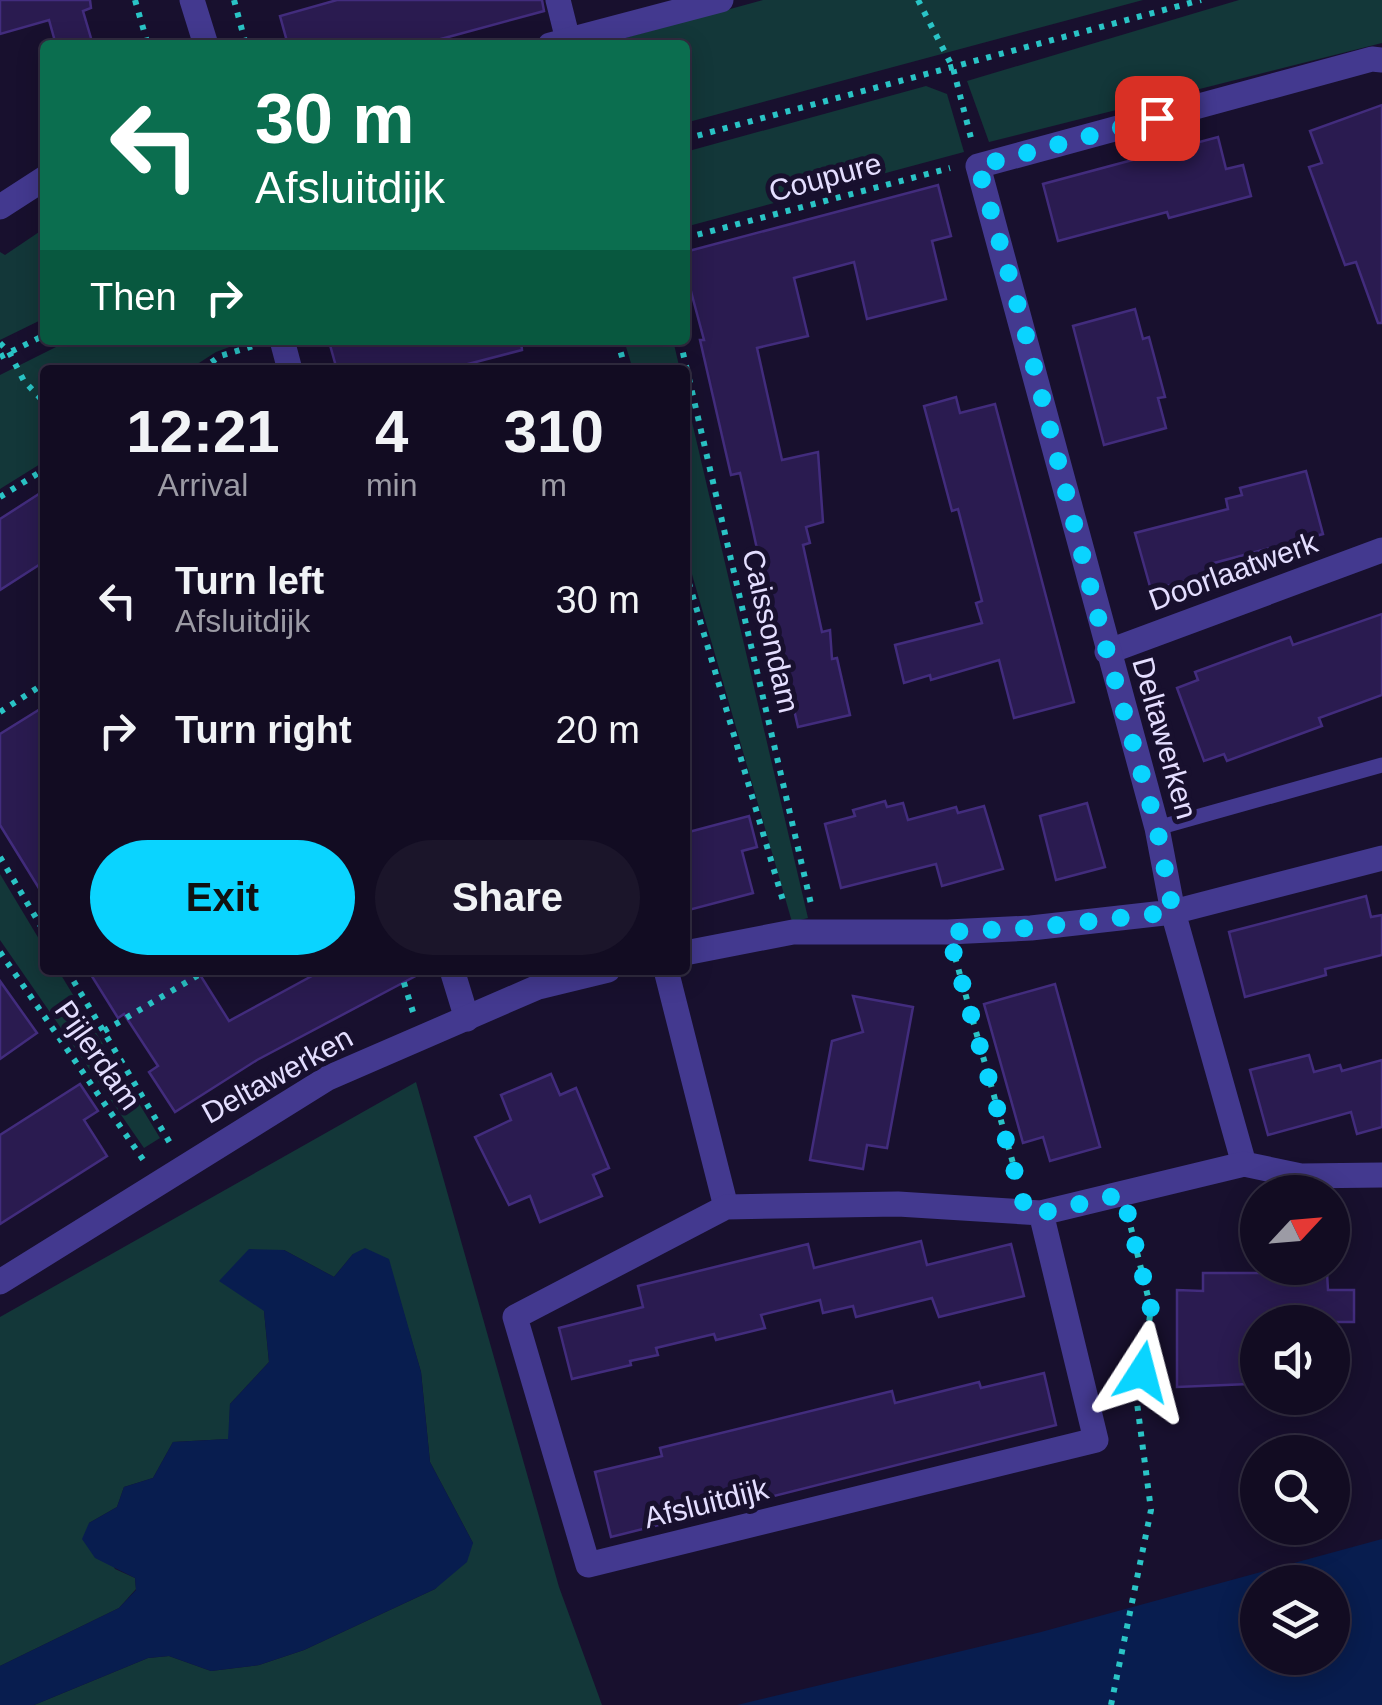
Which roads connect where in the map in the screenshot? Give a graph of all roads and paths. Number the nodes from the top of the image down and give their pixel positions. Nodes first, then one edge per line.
1 (136, 0) edge
2 (192, 0) edge
3 (234, 0) edge
4 (558, 0) edge
5 (720, 0) edge
6 (918, 0) edge
7 (1202, 0) edge
8 (147, 40) edge
9 (204, 40) edge
10 (245, 40) edge
11 (559, 40) edge
12 (567, 40) edge
13 (1382, 60) edge
14 (953, 68) junction
15 (690, 138) edge
16 (978, 166) junction
17 (40, 181) edge
18 (0, 207) edge
19 (690, 237) edge
20 (40, 337) edge
21 (0, 343) edge
22 (256, 346) dead end
23 (9, 352) junction
24 (0, 357) edge
25 (208, 365) edge
26 (690, 387) edge
27 (40, 399) edge
28 (40, 472) edge
29 (0, 498) edge
30 (1382, 550) edge
31 (690, 585) edge
32 (1107, 652) junction
33 (40, 686) edge
34 (0, 712) edge
35 (1382, 765) edge
36 (1157, 828) junction
37 (0, 857) edge
38 (1382, 858) edge
39 (1173, 912) junction
40 (40, 925) edge
41 (805, 932) junction
42 (948, 932) junction
43 (0, 952) edge
44 (690, 952) edge
45 (70, 975) edge
46 (198, 975) edge
47 (402, 975) edge
48 (454, 975) edge
49 (586, 975) edge
50 (667, 975) edge
51 (467, 1019) junction
52 (104, 1032) junction
53 (422, 1038) junction
54 (1244, 1164) junction
55 (184, 1165) junction
56 (1382, 1175) edge
57 (159, 1183) junction
58 (1123, 1194) junction
59 (726, 1207) junction
60 (1034, 1212) junction
61 (0, 1282) edge
62 (1110, 1705) edge

1 - 8 path
2 - 9 street
3 - 10 path
4 - 11 street
5 - 12 street
6 - 14 path
7 - 14 path
13 - 16 street
14 - 15 path
14 - 16 path
16 - 19 path, Coupure
16 - 32 street, Deltawerken
17 - 18 street
20 - 23 path
21 - 23 path
22 - 25 path
23 - 24 path
23 - 27 path
26 - 41 path, Caissondam
28 - 29 path
30 - 32 street, Doorlaatwerk
31 - 41 path, Caissondam
32 - 36 street, Deltawerken
33 - 34 path
35 - 36 lane
36 - 39 street, Deltawerken
37 - 40 path
38 - 39 street
39 - 42 street
39 - 54 street, Deltawerken
41 - 42 street
41 - 44 street
42 - 60 path
43 - 57 path, Pijlerdam
45 - 52 path, Pijlerdam
46 - 52 path
47 - 53 path
48 - 51 street
49 - 51 street, Deltawerken
50 - 59 street
51 - 53 street, Deltawerken
52 - 55 path, Pijlerdam
53 - 55 street, Deltawerken
54 - 56 street
54 - 58 street, Afsluitdijk
55 - 57 street, Deltawerken
57 - 61 street, Deltawerken
58 - 60 street, Afsluitdijk
58 - 62 path
59 - 60 street, Afsluitdijk
59 - 60 street, Afsluitdijk

